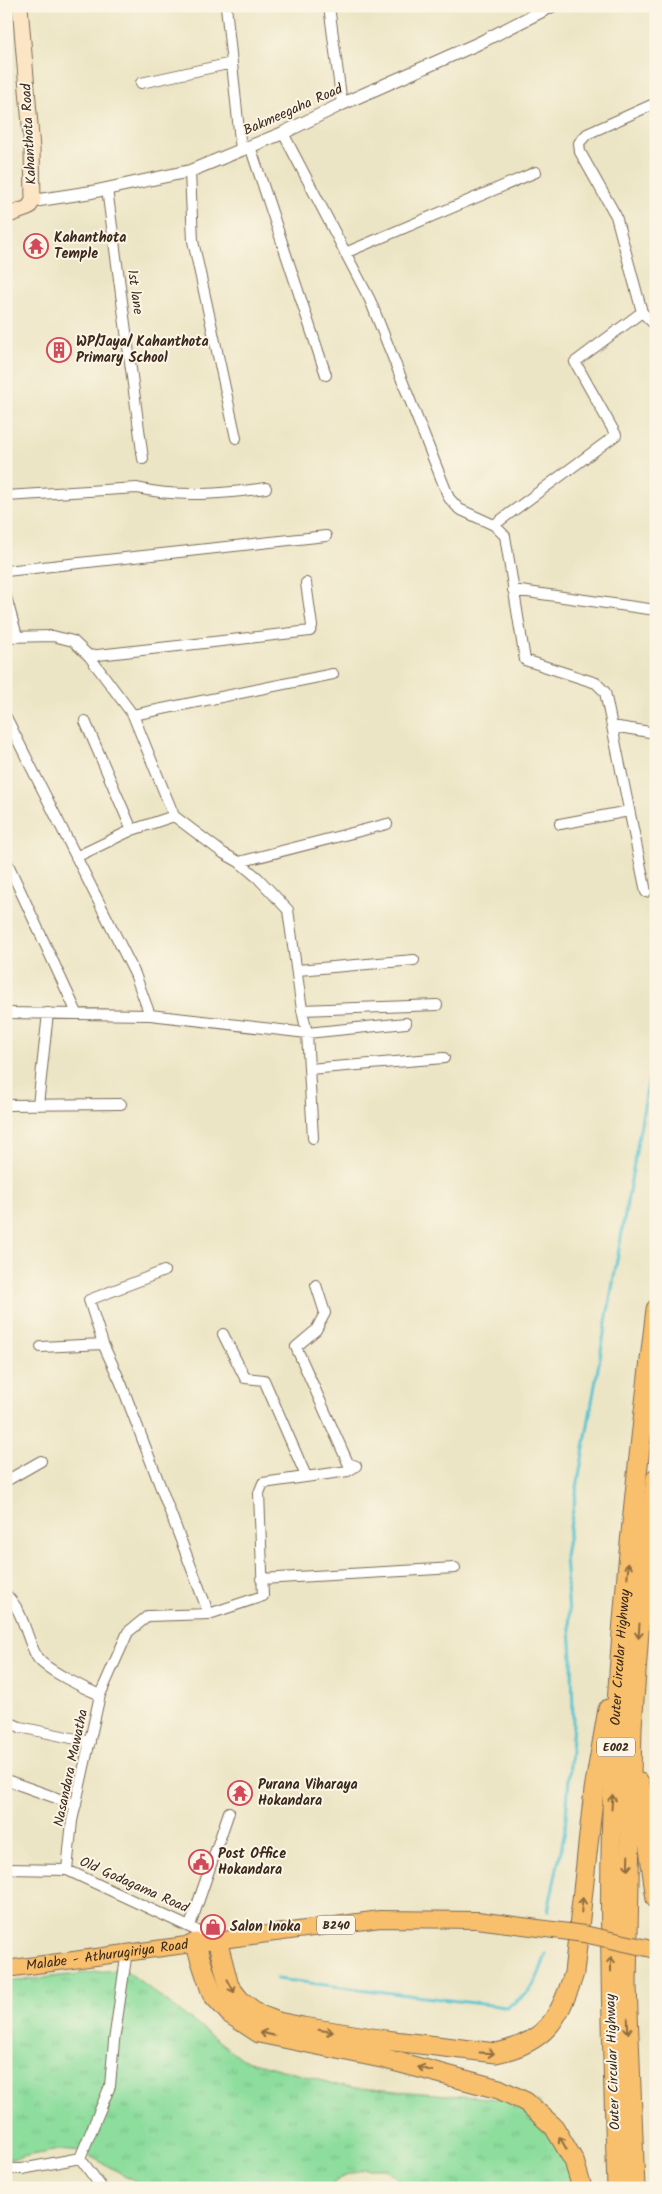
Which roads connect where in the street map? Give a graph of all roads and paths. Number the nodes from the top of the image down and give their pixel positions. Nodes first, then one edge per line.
1 (20, 6) edge
2 (216, 6) edge
3 (329, 6) edge
4 (552, 6) edge
5 (226, 8) edge
6 (232, 63) junction
7 (141, 83) dead end
8 (342, 104) junction
9 (656, 104) edge
10 (283, 134) junction
11 (246, 148) junction
12 (190, 171) junction
13 (536, 172) dead end
14 (108, 189) junction
15 (33, 200) junction
16 (6, 216) edge
17 (345, 253) junction
18 (642, 312) junction
19 (656, 321) edge
20 (326, 375) dead end
21 (236, 438) dead end
22 (143, 459) dead end
23 (266, 488) dead end
24 (6, 496) edge
25 (494, 525) junction
26 (326, 536) dead end
27 (6, 571) edge
28 (306, 584) dead end
29 (513, 590) junction
30 (6, 597) edge
31 (656, 610) edge
32 (17, 636) junction
33 (6, 637) edge
34 (89, 656) junction
35 (333, 674) dead end
36 (133, 715) junction
37 (6, 717) edge
38 (85, 721) dead end
39 (612, 726) junction
40 (656, 733) edge
41 (629, 811) junction
42 (174, 816) junction
43 (387, 824) dead end
44 (560, 824) dead end
45 (132, 830) junction
46 (76, 856) junction
47 (6, 860) edge
48 (239, 862) junction
49 (646, 892) dead end
50 (414, 960) dead end
51 (298, 970) junction
52 (436, 1006) dead end
53 (302, 1010) junction
54 (48, 1012) junction
55 (6, 1013) edge
56 (77, 1013) junction
57 (150, 1015) junction
58 (406, 1023) dead end
59 (307, 1033) junction
60 (444, 1058) dead end
61 (309, 1069) junction
62 (121, 1104) dead end
63 (6, 1105) edge
64 (38, 1105) junction
65 (313, 1138) dead end
66 (164, 1271) dead end
67 (316, 1285) dead end
68 (656, 1309) edge
69 (223, 1334) dead end
70 (103, 1344) junction
71 (41, 1347) dead end
72 (41, 1461) dead end
73 (306, 1476) junction
74 (656, 1478) edge
75 (6, 1481) edge
76 (455, 1568) dead end
77 (261, 1579) junction
78 (6, 1595) edge
79 (625, 1606) junction
80 (209, 1614) junction
81 (100, 1695) junction
82 (6, 1721) edge
83 (632, 1727) junction
84 (90, 1742) junction
85 (6, 1780) edge
86 (76, 1805) junction
87 (228, 1812) dead end
88 (6, 1869) edge
89 (67, 1870) junction
90 (656, 1898) edge
91 (193, 1934) junction
92 (217, 1940) junction
93 (656, 1950) edge
94 (127, 1951) junction
95 (6, 1969) edge
96 (80, 2158) junction
97 (6, 2169) edge
98 (102, 2188) edge
99 (582, 2188) edge
100 (617, 2188) edge
101 (635, 2188) edge

1 - 15 main road, Kahanthota Road
2 - 5 street
3 - 8 street
4 - 8 street, Bakmeegaha Road
5 - 6 street
6 - 7 street
6 - 11 street
8 - 10 street, Bakmeegaha Road
9 - 18 street
10 - 11 street, Bakmeegaha Road
10 - 17 street
11 - 12 street, Bakmeegaha Road
11 - 20 street
12 - 14 street, Bakmeegaha Road
12 - 21 street
13 - 17 street
14 - 15 street, Bakmeegaha Road
14 - 22 street, 1st lane
15 - 16 main road, Kahanthota Road
17 - 25 street
18 - 19 street
18 - 25 street
23 - 24 street
25 - 29 street
26 - 27 street
28 - 34 street
29 - 31 street
29 - 39 street
30 - 32 street
32 - 33 street
32 - 34 street
34 - 36 street
35 - 36 street
36 - 42 street
37 - 46 street
38 - 45 street
39 - 40 street
39 - 41 street
41 - 44 street
41 - 49 street
42 - 45 street
42 - 48 street
43 - 48 street
45 - 46 street
46 - 57 street
47 - 56 street
48 - 51 street
50 - 51 street
51 - 53 street
52 - 53 street
53 - 59 street
54 - 55 street
54 - 56 street
54 - 64 street
56 - 57 street
57 - 59 street
58 - 59 street
59 - 61 street
60 - 61 street
61 - 65 street
62 - 64 street
63 - 64 street
66 - 70 street
67 - 73 street
79 -> 68 highway, Outer Circular Highway / E002
69 - 73 street
70 - 71 street
70 - 80 street
72 - 75 street
73 - 77 street
74 -> 83 highway, Outer Circular Highway / E002
76 - 77 street
77 - 80 street
78 - 81 street, Nasandara Mawatha
92 -> 79 highway
100 -> 79 highway, Outer Circular Highway / E002
80 - 81 street
81 - 84 street, Nasandara Mawatha
82 - 84 street
83 - 90 highway
83 -> 101 highway, Outer Circular Highway / E002
84 - 86 street, Nasandara Mawatha
85 - 86 street
86 - 89 street, Nasandara Mawatha
87 - 91 street
88 - 89 street, Old Godagama Road
89 - 91 street, Old Godagama Road
91 - 92 main road, Malabe - Athurugiriya Road / B240
91 - 94 main road, Malabe - Athurugiriya Road / B240
99 -> 91 highway
92 - 93 main road, Malabe - Athurugiriya Road / B240, bridge
94 - 95 main road, Malabe - Athurugiriya Road / B240
94 - 96 street
96 - 97 street
96 - 98 street

